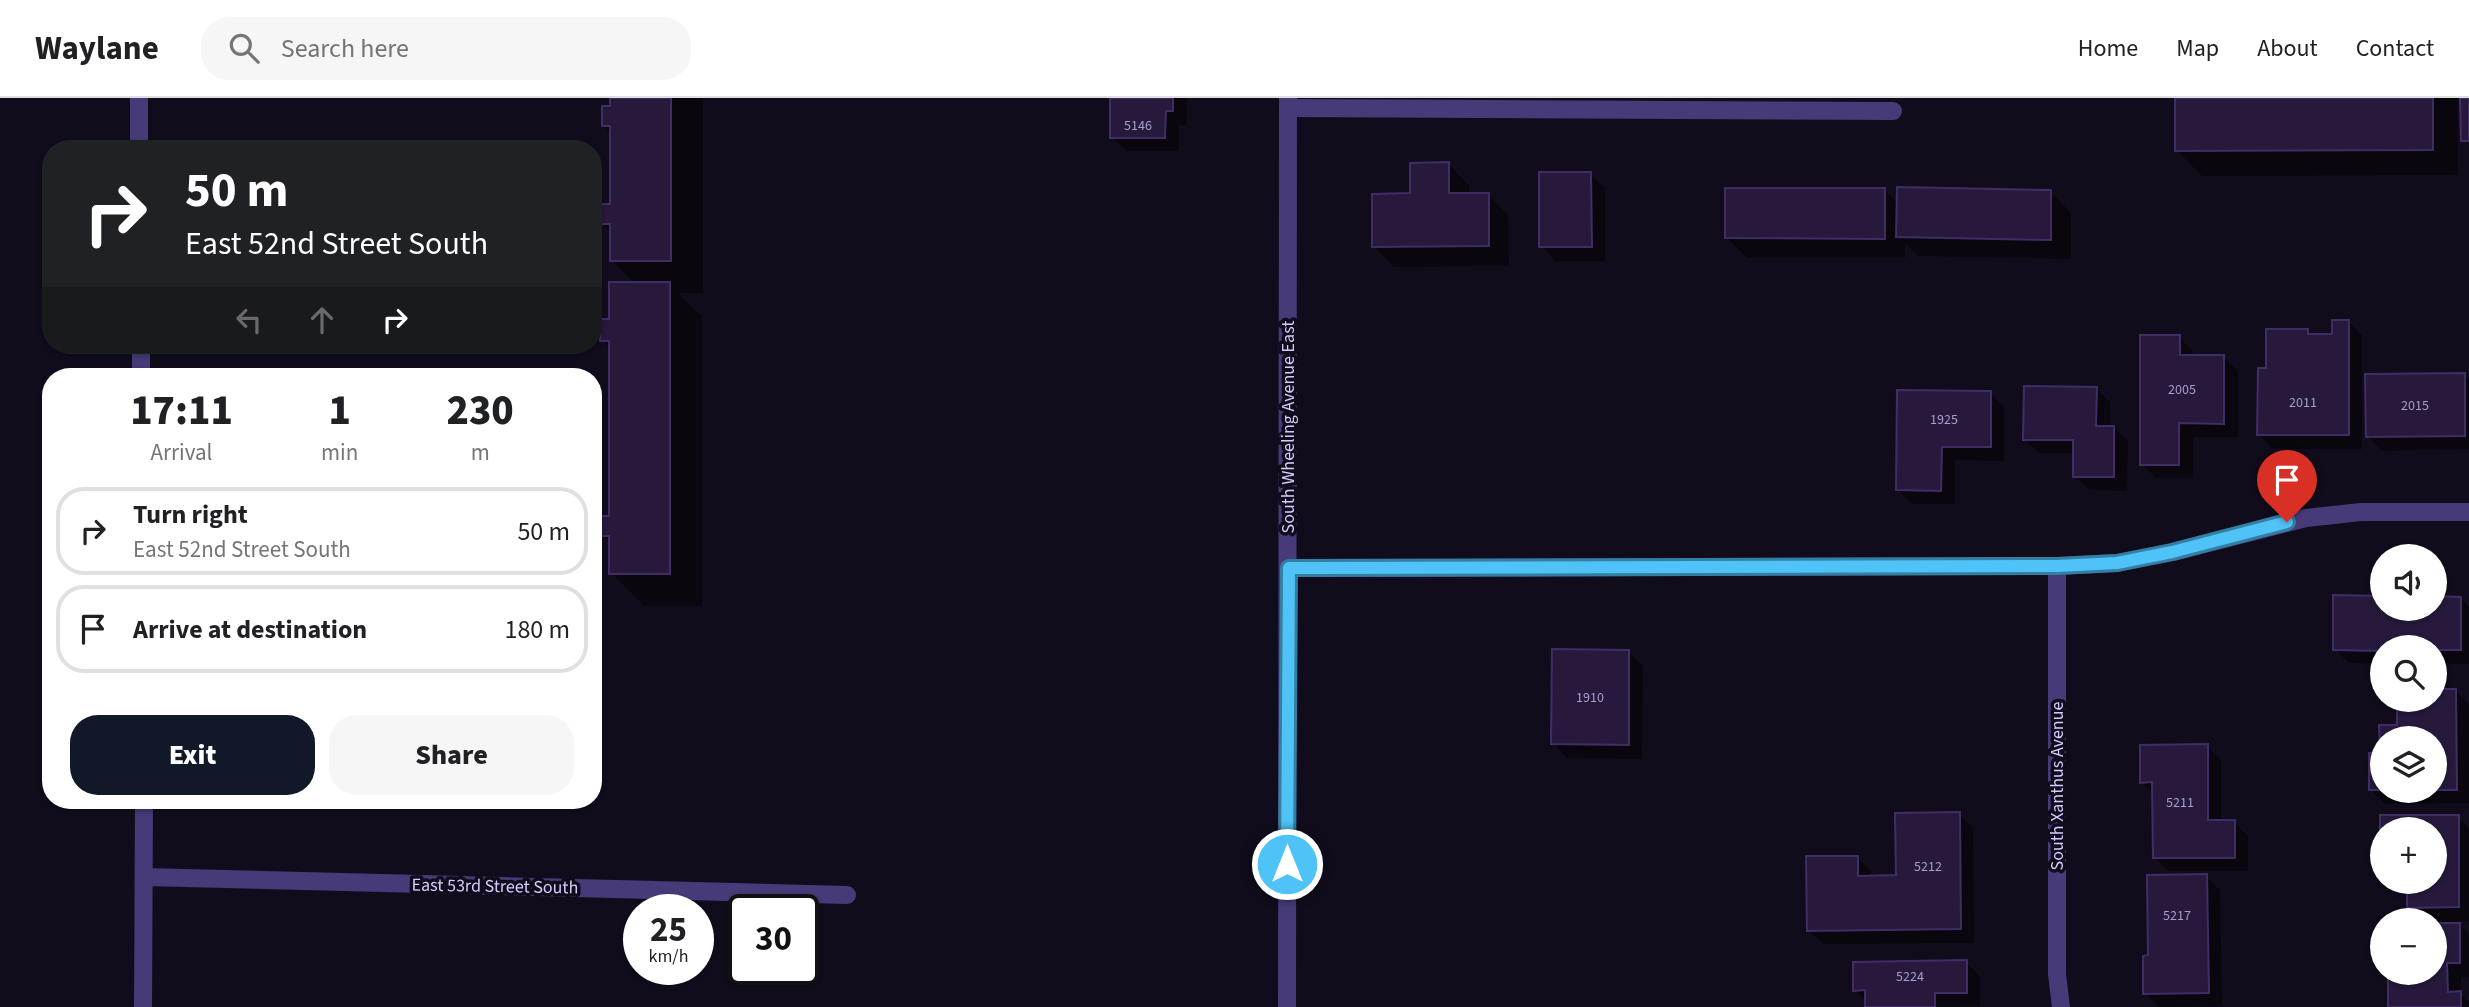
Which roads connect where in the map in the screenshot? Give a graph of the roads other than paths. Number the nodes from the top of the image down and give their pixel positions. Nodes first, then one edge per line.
1 (139, 98) edge
2 (1288, 103) edge
3 (1893, 111) dead end
4 (139, 140) edge
5 (2469, 512) edge
6 (2057, 566) junction
7 (1289, 568) junction
8 (144, 809) edge
9 (145, 877) junction
10 (846, 895) dead end
11 (143, 1007) edge
12 (1287, 1007) edge
13 (2061, 1007) edge

1 - 4 street
2 - 3 street
2 - 7 street, South Wheeling Avenue East
5 - 6 street
6 - 7 street
6 - 13 street, South Xanthus Avenue
7 - 12 street, South Wheeling Avenue East
8 - 9 street
9 - 10 street, East 53rd Street South
9 - 11 street

